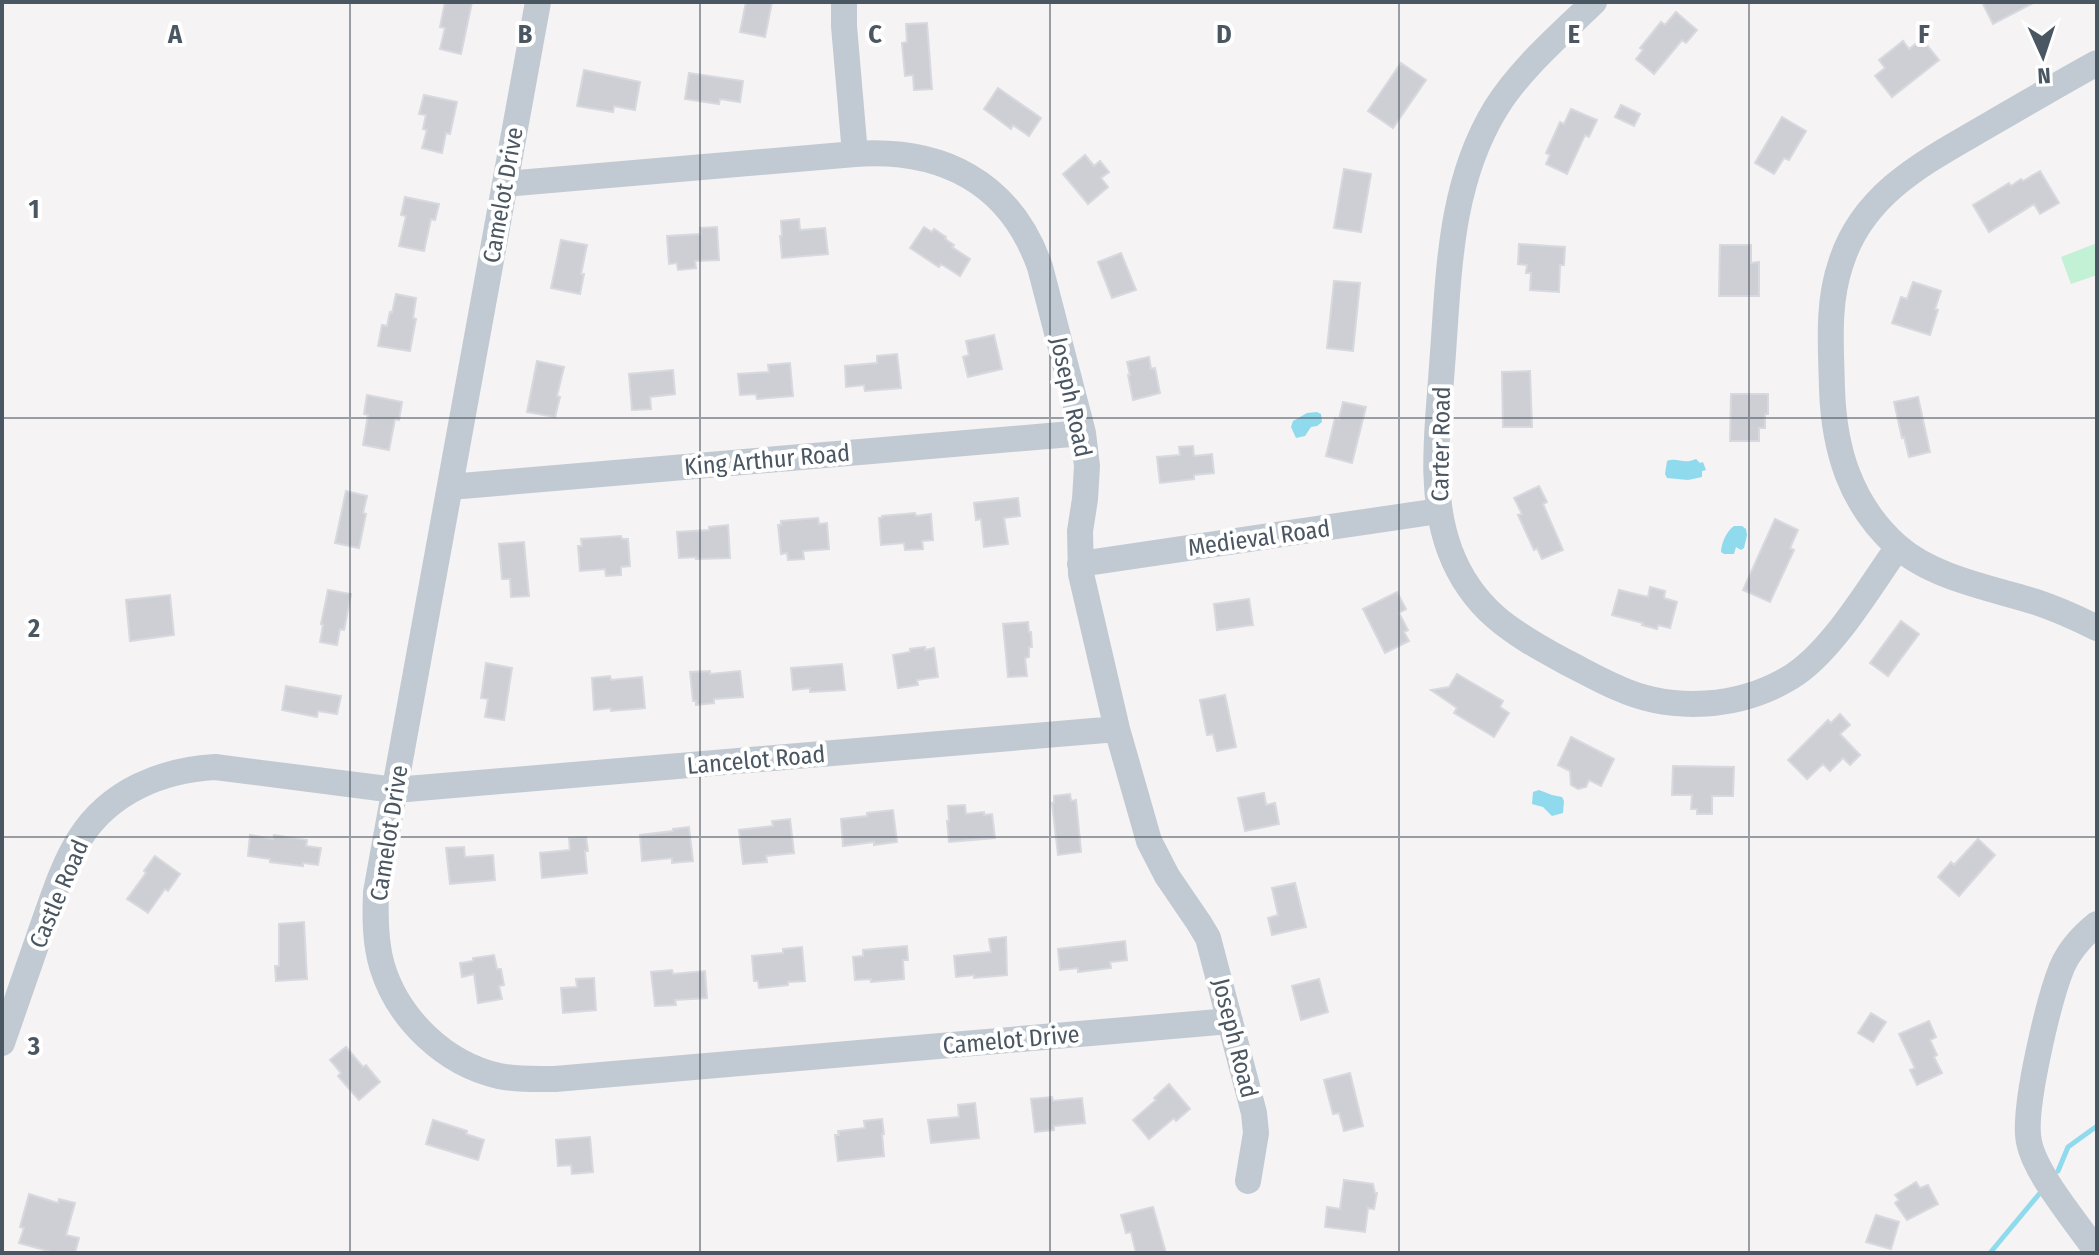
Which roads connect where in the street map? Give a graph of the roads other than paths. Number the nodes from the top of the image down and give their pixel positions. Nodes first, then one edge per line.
1 (538, 2) edge
2 (844, 2) edge
3 (1594, 2) edge
4 (2097, 63) edge
5 (855, 154) junction
6 (505, 184) junction
7 (1083, 433) junction
8 (450, 487) junction
9 (1439, 511) junction
10 (1898, 547) junction
11 (1080, 564) junction
12 (2097, 628) edge
13 (1117, 729) junction
14 (395, 790) junction
15 (2097, 924) edge
16 (1230, 1021) junction
17 (2, 1043) edge
18 (1248, 1181) dead end
19 (2097, 1252) edge

1 - 6 street, Camelot Drive
2 - 5 street
3 - 9 street, Carter Road
4 - 10 street
5 - 6 street, Joseph Road
5 - 7 street, Joseph Road
6 - 8 street, Camelot Drive
7 - 8 street, King Arthur Road
7 - 11 street, Joseph Road
8 - 14 street, Camelot Drive
9 - 10 street, Carter Road
9 - 11 street, Medieval Road
10 - 12 street
11 - 13 street, Joseph Road
13 - 14 street, Lancelot Road
13 - 16 street, Joseph Road
14 - 16 street, Camelot Drive
14 - 17 street, Castle Road
15 - 19 street
16 - 18 street, Joseph Road

